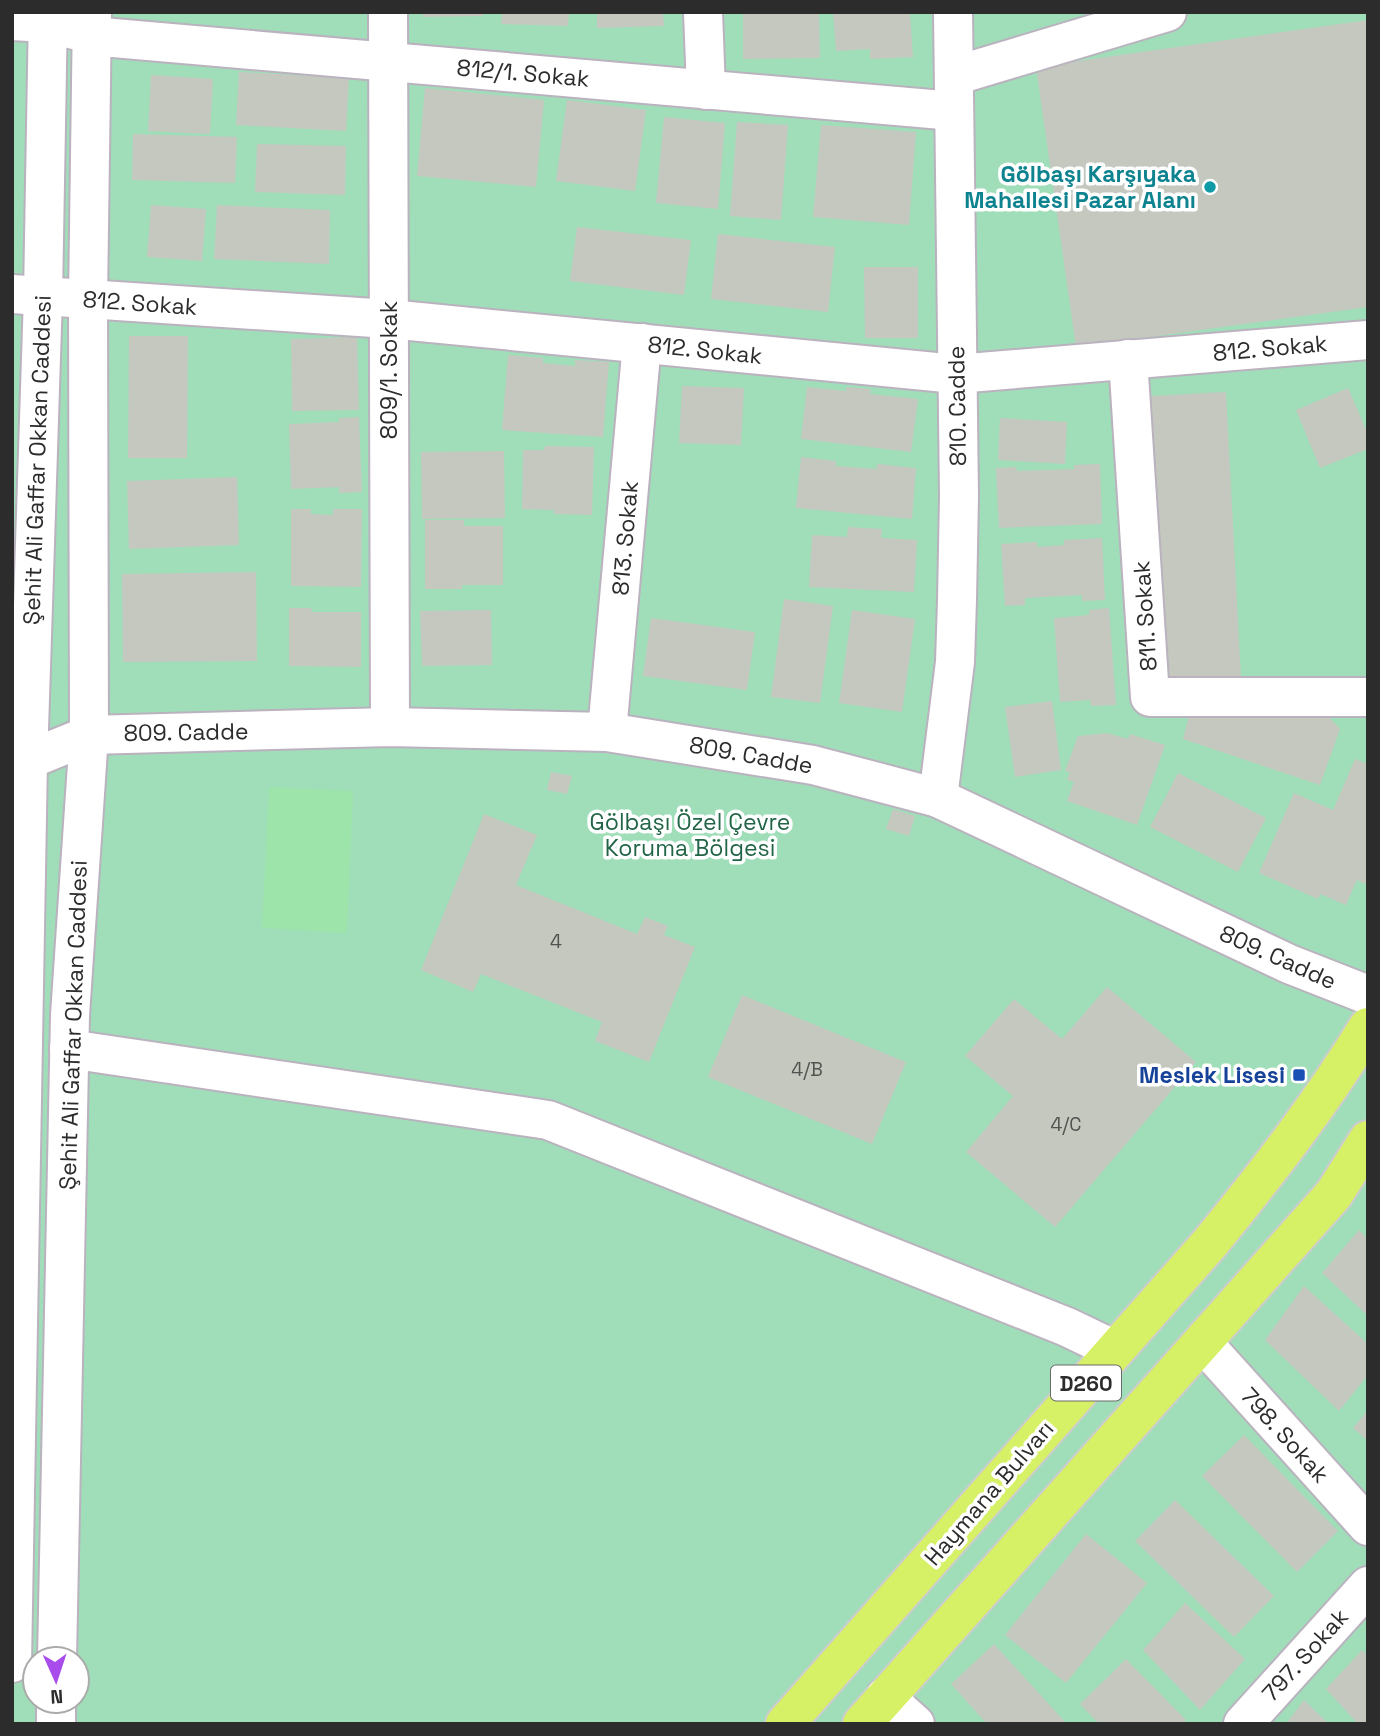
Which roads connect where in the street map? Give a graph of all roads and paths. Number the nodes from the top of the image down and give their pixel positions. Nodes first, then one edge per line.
1 (388, 12) edge
2 (704, 12) edge
3 (953, 12) edge
4 (1167, 12) edge
5 (36, 19) edge
6 (92, 24) edge
7 (387, 61) junction
8 (706, 90) junction
9 (954, 94) junction
10 (27, 295) edge
11 (88, 300) junction
12 (389, 320) junction
13 (1368, 340) edge
14 (642, 344) junction
15 (1128, 359) junction
16 (956, 374) junction
17 (1368, 697) edge
18 (390, 727) junction
19 (607, 732) junction
20 (89, 735) junction
21 (20, 760) edge
22 (938, 798) junction
23 (1368, 995) edge
24 (1368, 1027) edge
25 (69, 1049) junction
26 (1368, 1140) edge
27 (1203, 1343) junction
28 (1115, 1350) junction
29 (1368, 1526) edge
30 (1368, 1586) edge
31 (57, 1645) edge
32 (12, 1663) edge
33 (873, 1710) edge
34 (785, 1724) edge
35 (915, 1724) edge
36 (1243, 1724) edge

1 - 7 street, 809/1. Sokak
2 - 8 street
3 - 9 street, 810. Cadde
4 - 9 street
5 - 6 street, 812/1. Sokak
5 - 10 street, Şehit Ali Gaffar Okkan Caddesi
6 - 7 street, 812/1. Sokak
6 - 11 street, Şehit Ali Gaffar Okkan Caddesi
7 - 8 street, 812/1. Sokak
7 - 12 street, 809/1. Sokak
8 - 9 street, 812/1. Sokak
9 - 16 street, 810. Cadde
10 - 11 street, 812. Sokak
10 - 21 street, Şehit Ali Gaffar Okkan Caddesi
11 - 12 street, 812. Sokak
11 - 20 street, Şehit Ali Gaffar Okkan Caddesi
12 - 14 street, 812. Sokak
12 - 18 street, 809/1. Sokak
13 - 15 street, 812. Sokak
14 - 16 street, 812. Sokak
14 - 19 street, 813. Sokak
15 - 16 street, 812. Sokak
15 - 17 street, 811. Sokak
16 - 22 street, 810. Cadde
18 - 19 street, 809. Cadde
18 - 20 street, 809. Cadde
19 - 22 street, 809. Cadde
20 - 21 street
20 - 25 street, Şehit Ali Gaffar Okkan Caddesi
21 - 32 street, Şehit Ali Gaffar Okkan Caddesi
22 - 23 street, 809. Cadde
24 - 28 highway, Haymana Bulvarı / D260
25 - 28 street
25 - 31 street, Şehit Ali Gaffar Okkan Caddesi
26 - 27 highway, D260
27 - 29 street, 798. Sokak
27 - 33 highway, D260
28 - 34 highway, Haymana Bulvarı / D260
30 - 36 street, 797. Sokak
33 - 35 street

